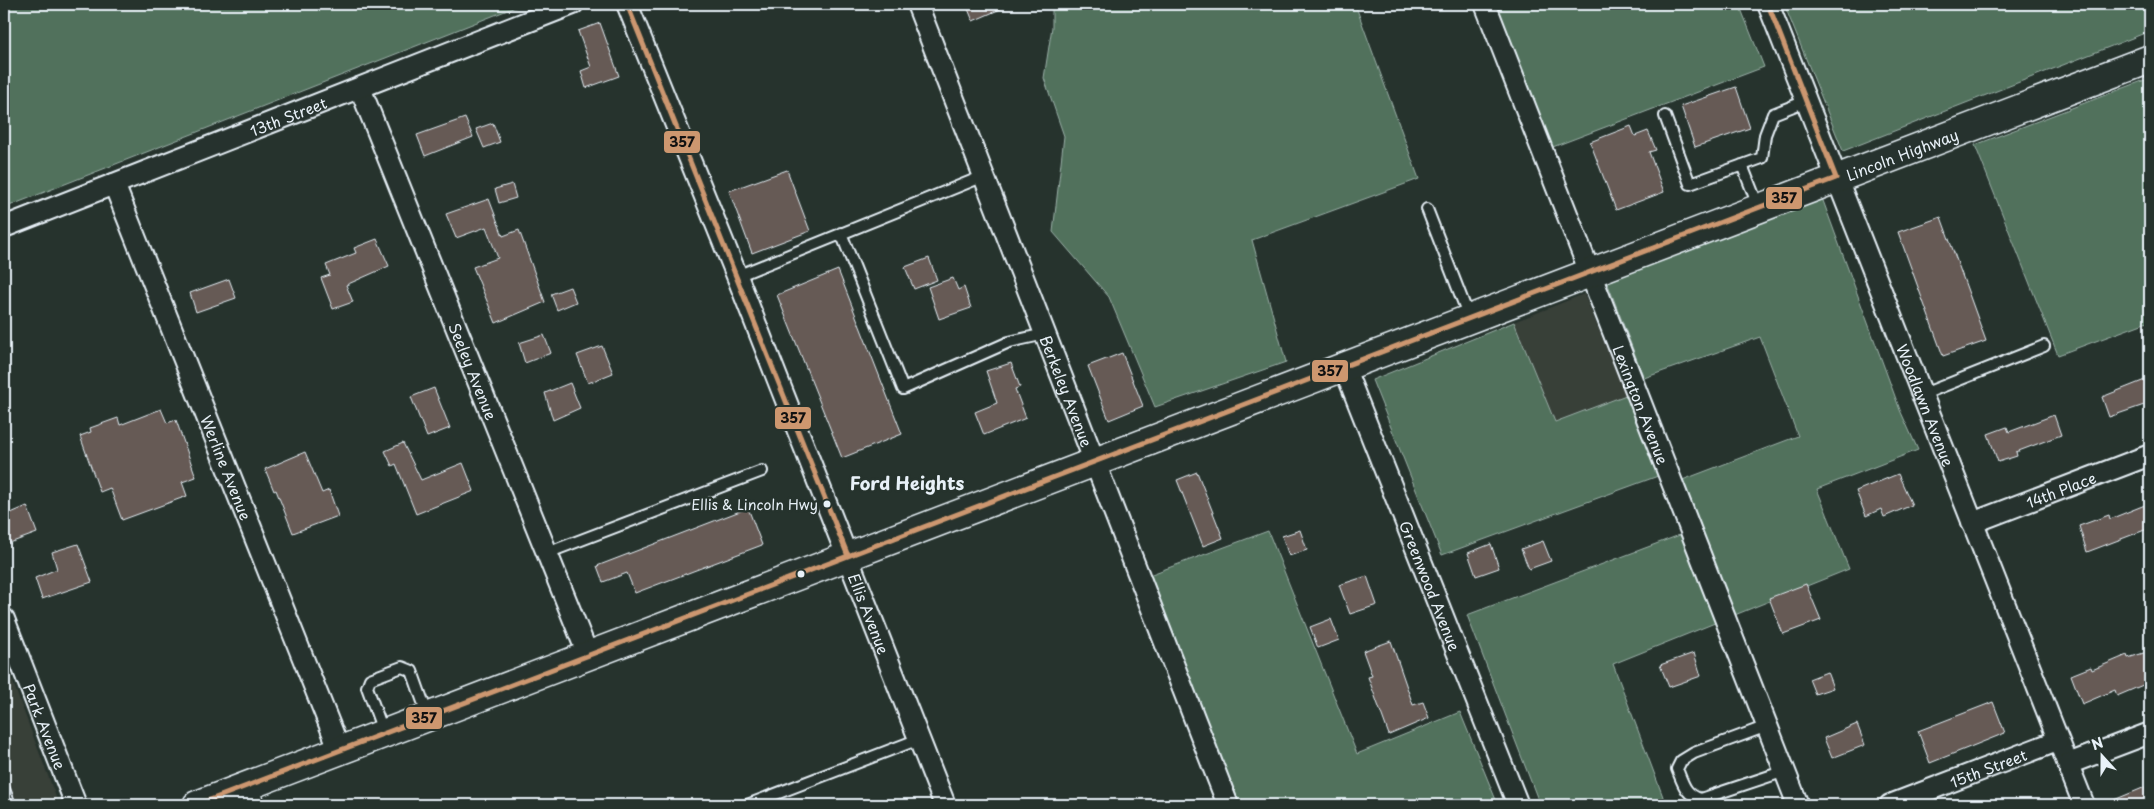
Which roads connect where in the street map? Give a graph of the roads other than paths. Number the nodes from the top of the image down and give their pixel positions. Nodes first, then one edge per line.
1 (573, 4) edge
2 (628, 4) edge
3 (918, 4) edge
4 (1486, 4) edge
5 (1768, 4) edge
6 (2150, 58) edge
7 (360, 88) junction
8 (1806, 101) junction
9 (1665, 116) dead end
10 (1742, 165) junction
11 (984, 176) junction
12 (1836, 178) junction
13 (114, 184) junction
14 (1759, 208) junction
15 (1427, 209) dead end
16 (4, 227) edge
17 (841, 234) junction
18 (1590, 272) junction
19 (737, 276) junction
20 (1470, 318) junction
21 (1045, 334) junction
22 (2044, 346) dead end
23 (1344, 367) junction
24 (1922, 395) junction
25 (2150, 455) edge
26 (1095, 462) junction
27 (762, 471) dead end
28 (1972, 523) junction
29 (547, 553) junction
30 (848, 556) junction
31 (4, 620) edge
32 (588, 655) junction
33 (428, 717) junction
34 (1767, 726) junction
35 (2150, 733) edge
36 (384, 734) junction
37 (919, 739) junction
38 (2057, 740) junction
39 (340, 751) junction
40 (2068, 764) junction
41 (1785, 771) junction
42 (4, 789) edge
43 (250, 796) edge
44 (10, 805) edge
45 (76, 805) edge
46 (197, 805) edge
47 (747, 805) edge
48 (945, 805) edge
49 (1228, 805) edge
50 (1518, 805) edge
51 (1798, 805) edge
52 (1890, 805) edge
53 (2084, 805) edge

1 - 7 street, 13th Street
2 - 19 street, Ellis Avenue
3 - 11 street, Berkeley Avenue
4 - 18 street, Lexington Avenue
5 - 8 street, Woodlawn Avenue
6 - 12 main road, Lincoln Highway
7 - 13 street, 13th Street
7 - 29 street, Seeley Avenue
8 - 10 lane
8 - 12 street, Woodlawn Avenue
9 - 10 lane
10 - 14 lane
11 - 17 lane
11 - 21 street, Berkeley Avenue
12 - 14 main road, Lincoln Highway
12 - 24 street, Woodlawn Avenue
13 - 16 street, 13th Street
13 - 39 street, Werline Avenue
14 - 18 main road, Lincoln Highway
15 - 20 lane
17 - 19 lane
17 - 21 lane
18 - 20 main road, Lincoln Highway
18 - 34 street, Lexington Avenue
19 - 30 street, Ellis Avenue
20 - 23 main road, Lincoln Highway
21 - 26 street, Berkeley Avenue
22 - 24 lane
23 - 26 main road, Lincoln Highway
23 - 50 street, Greenwood Avenue
24 - 28 street, Woodlawn Avenue
25 - 28 street, 14th Place
26 - 30 main road, Lincoln Highway
26 - 49 street, Berkeley Avenue
27 - 29 lane
28 - 38 street, Woodlawn Avenue
29 - 32 street, Seeley Avenue
30 - 32 main road, Lincoln Highway
30 - 37 street, Ellis Avenue
31 - 45 street, Park Avenue
32 - 33 main road, Lincoln Highway
33 - 36 main road, Lincoln Highway
33 - 36 lane
34 - 41 street, Lexington Avenue
34 - 41 lane
35 - 40 street
36 - 39 main road, Lincoln Highway
37 - 47 lane
37 - 48 street, Ellis Avenue
38 - 40 street, Woodlawn Avenue
38 - 52 street, 15th Street
39 - 43 main road, Lincoln Highway
40 - 53 street, Woodlawn Avenue
41 - 51 street, Lexington Avenue
42 - 44 lane
43 - 46 main road, Lincoln Highway

